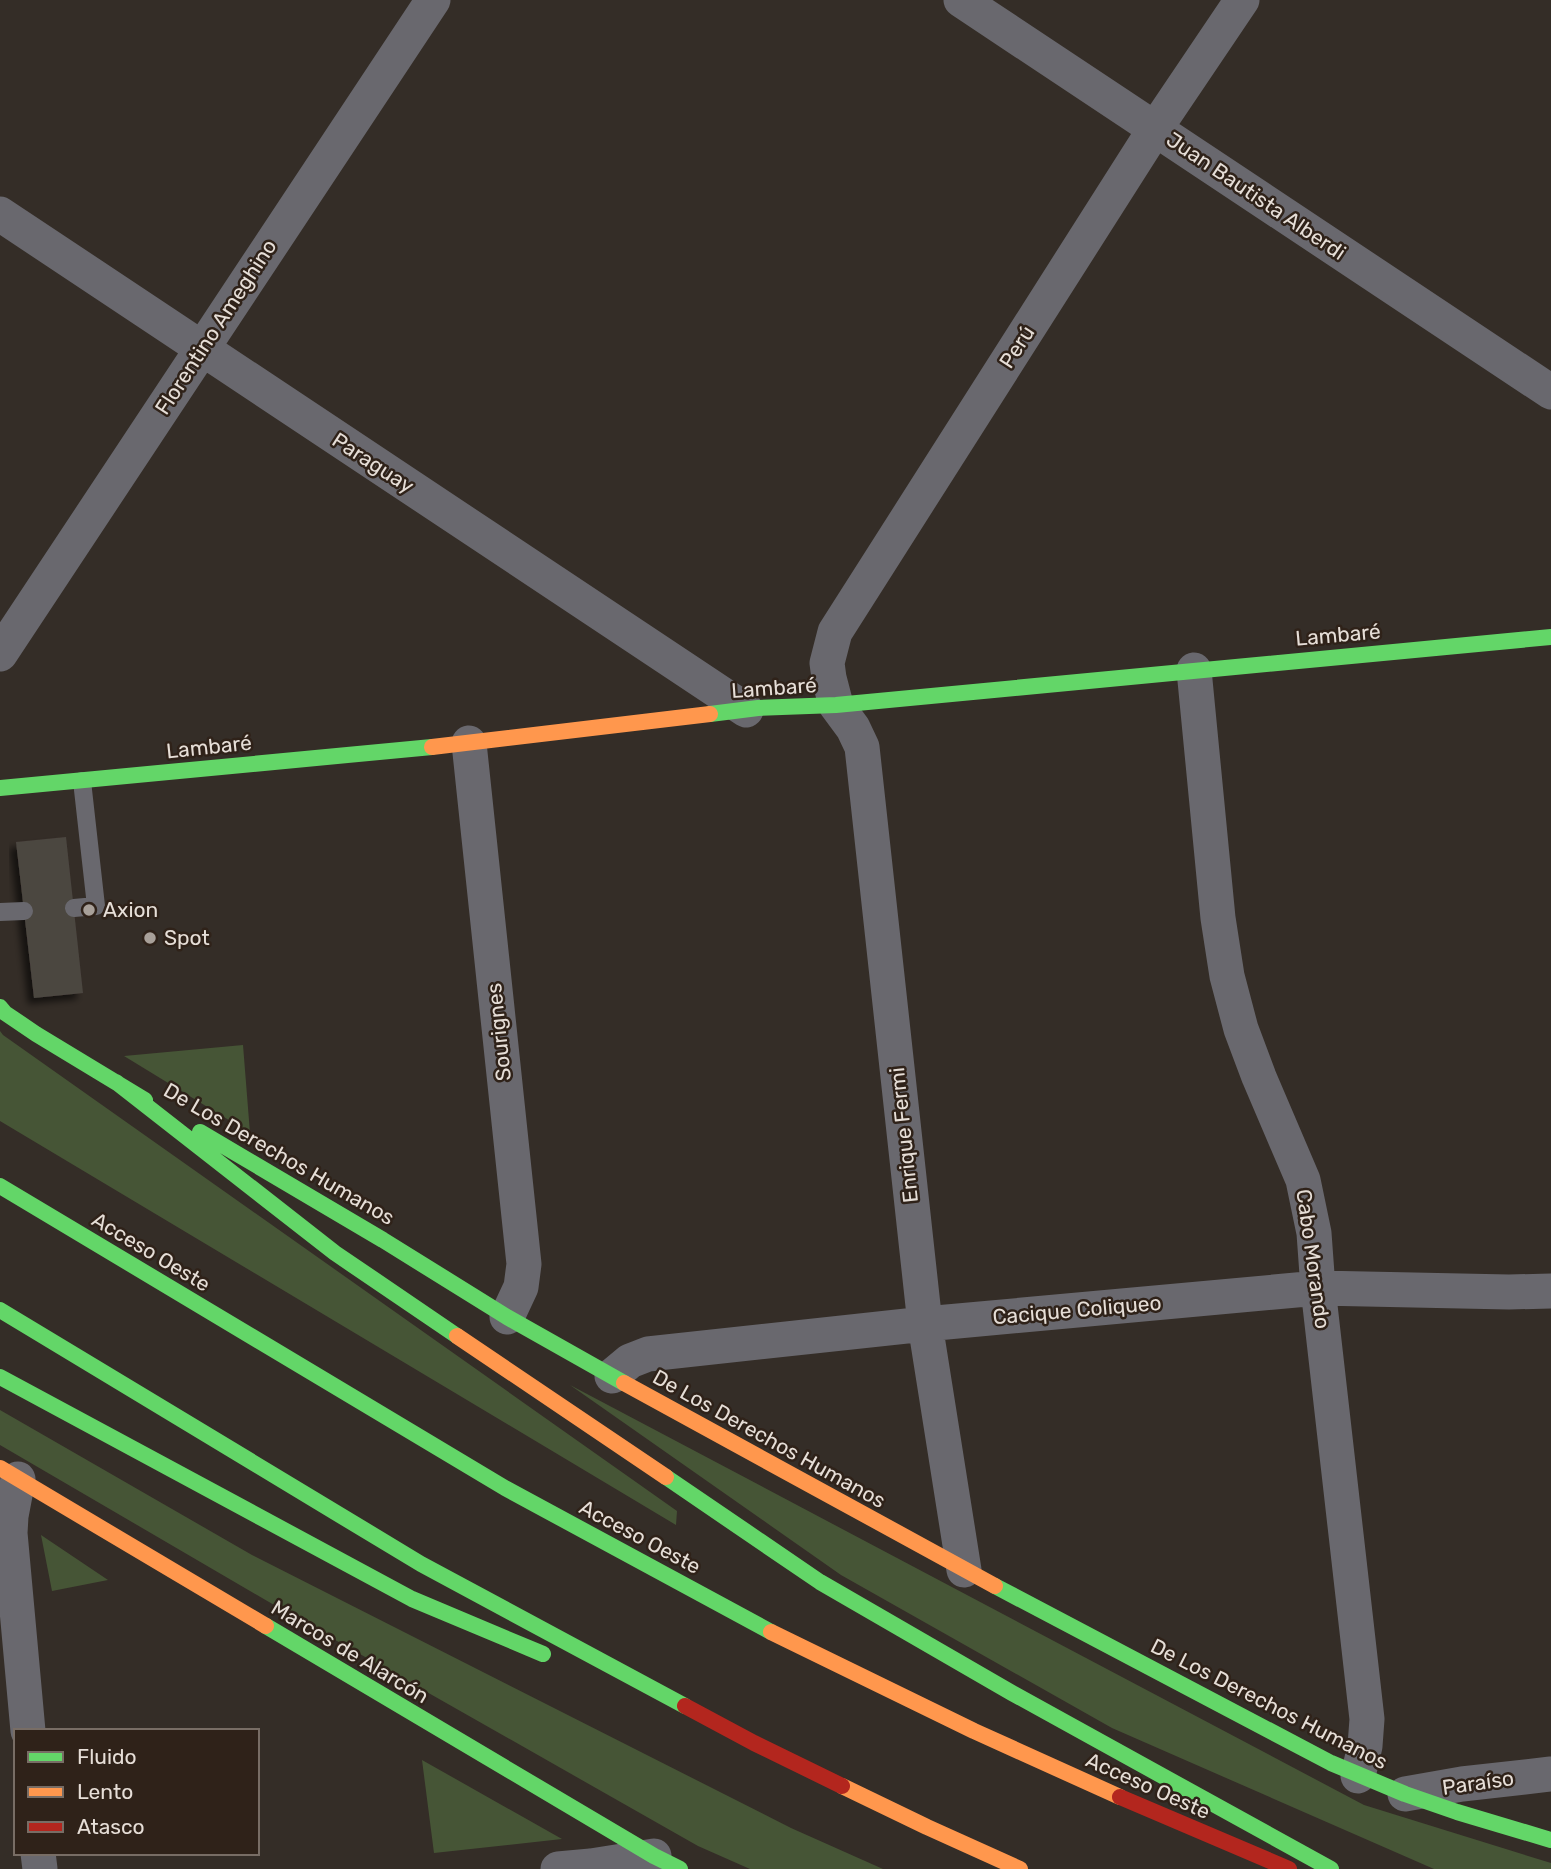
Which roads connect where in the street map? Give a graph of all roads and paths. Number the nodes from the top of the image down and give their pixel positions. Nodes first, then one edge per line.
1 (433, 0) edge
2 (961, 0) edge
3 (1242, 0) edge
4 (1155, 129) junction
5 (0, 214) edge
6 (202, 349) junction
7 (1551, 392) edge
8 (1551, 637) edge
9 (0, 654) edge
10 (1194, 670) junction
11 (836, 705) junction
12 (746, 710) junction
13 (469, 743) junction
14 (82, 781) junction
15 (0, 788) edge
16 (74, 908) dead end
17 (24, 911) dead end
18 (0, 912) edge
19 (0, 1007) edge
20 (116, 1083) junction
21 (0, 1186) edge
22 (1318, 1288) junction
23 (1551, 1291) edge
24 (0, 1310) edge
25 (507, 1318) junction
26 (925, 1324) junction
27 (611, 1376) junction
28 (0, 1377) edge
29 (9, 1474) edge
30 (964, 1570) junction
31 (551, 1658) dead end
32 (602, 1679) dead end
33 (28, 1729) edge
34 (754, 1743) junction
35 (1551, 1774) edge
36 (1358, 1776) junction
37 (1405, 1794) junction
38 (588, 1816) junction
39 (1551, 1840) edge
40 (667, 1863) edge
41 (580, 1868) edge
42 (1020, 1869) edge
43 (1289, 1869) edge
44 (1331, 1869) edge

1 - 6 street, Florentino Ameghino
2 - 4 street, Juan Bautista Alberdi
3 - 4 street, Perú
4 - 7 street, Juan Bautista Alberdi
4 - 11 street, Perú
5 - 6 street, Paraguay
6 - 9 street, Florentino Ameghino
6 - 12 street, Paraguay
8 - 10 main road, Lambaré
10 - 11 main road, Lambaré
10 - 22 street, Cabo Morando
11 - 12 main road, Lambaré
11 - 26 street, Enrique Fermi
12 - 13 main road, Lambaré
13 - 14 main road, Lambaré
13 - 25 street, Sourignes
14 - 15 main road, Lambaré
14 - 16 lane
17 - 18 lane
19 - 20 main road, De Los Derechos Humanos
20 - 25 main road, De Los Derechos Humanos
20 - 44 main road
21 - 43 main road, Acceso Oeste
22 - 23 street, Cacique Coliqueo
22 - 26 street, Cacique Coliqueo
22 - 36 street, Cabo Morando
24 - 34 main road
25 - 27 main road, De Los Derechos Humanos
26 - 27 street, Cacique Coliqueo
26 - 30 street, Enrique Fermi
27 - 30 main road, De Los Derechos Humanos
28 - 31 main road
29 - 33 street
29 - 38 main road, Marcos de Alarcón
30 - 36 main road, De Los Derechos Humanos
32 - 34 main road
34 - 42 main road
35 - 37 street, Paraíso
36 - 37 main road, De Los Derechos Humanos
37 - 39 main road, De Los Derechos Humanos
38 - 40 main road, Marcos de Alarcón
38 - 41 street
40 - 41 street

